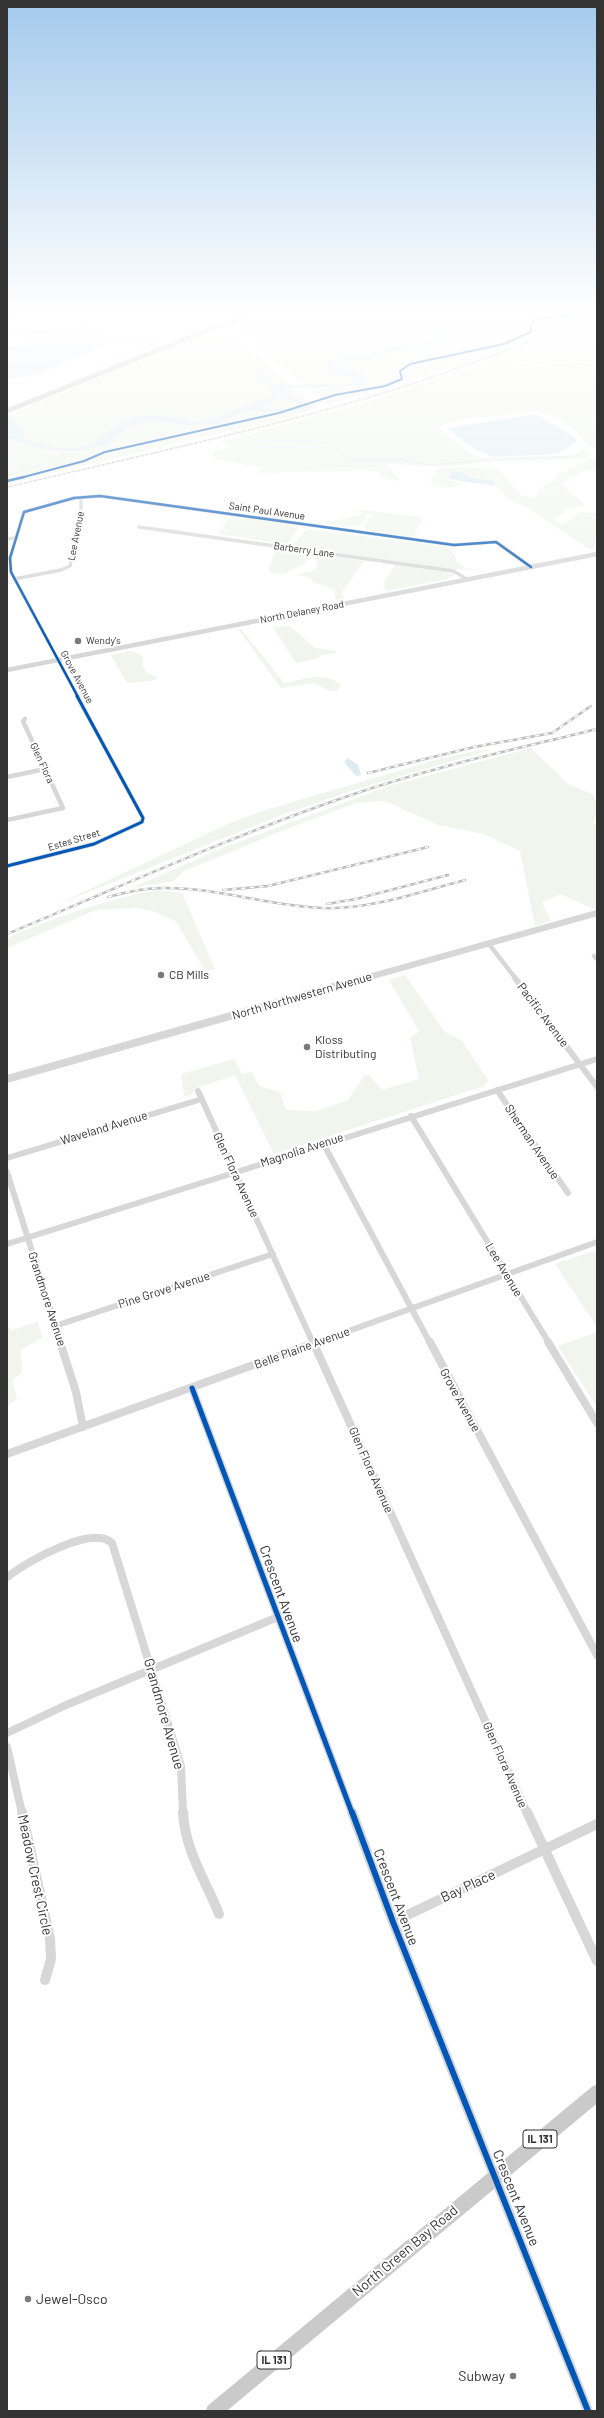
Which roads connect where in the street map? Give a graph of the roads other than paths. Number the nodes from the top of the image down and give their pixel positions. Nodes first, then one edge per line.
1 (80, 497) junction
2 (139, 527) dead end
3 (15, 538) junction
4 (7, 539) edge
5 (597, 554) edge
6 (531, 567) junction
7 (14, 579) junction
8 (467, 579) junction
9 (59, 660) junction
10 (7, 670) edge
11 (25, 719) dead end
12 (45, 769) junction
13 (7, 777) edge
14 (7, 820) edge
15 (142, 822) joint
16 (7, 866) edge
17 (597, 913) edge
18 (489, 944) junction
19 (597, 1059) edge
20 (580, 1064) junction
21 (7, 1079) edge
22 (597, 1087) edge
23 (497, 1090) junction
24 (198, 1091) dead end
25 (202, 1099) junction
26 (411, 1116) junction
27 (324, 1143) junction
28 (7, 1158) edge
29 (7, 1172) edge
30 (234, 1172) junction
31 (568, 1193) dead end
32 (27, 1238) junction
33 (597, 1242) edge
34 (7, 1244) edge
35 (273, 1254) junction
36 (507, 1275) junction
37 (410, 1309) junction
38 (55, 1326) junction
39 (314, 1344) junction
40 (192, 1388) junction
41 (597, 1423) edge
42 (83, 1427) junction
43 (7, 1454) edge
44 (7, 1577) edge
45 (278, 1617) junction
46 (597, 1655) edge
47 (152, 1670) junction
48 (7, 1733) edge
49 (7, 1747) edge
50 (597, 1824) edge
51 (544, 1850) junction
52 (219, 1914) dead end
53 (392, 1922) junction
54 (597, 1961) edge
55 (45, 1980) dead end
56 (597, 2093) edge
57 (495, 2176) junction
58 (214, 2411) edge
59 (588, 2411) edge

1 - 3 street, Saint Paul Avenue
1 - 6 street, Saint Paul Avenue
1 - 7 street, Lee Avenue
2 - 8 street, Barberry Lane
3 - 4 street
3 - 7 street, Grove Avenue
5 - 6 street, North Delaney Road
6 - 8 street, North Delaney Road
7 - 9 street, Grove Avenue
8 - 9 street, North Delaney Road
9 - 10 street, North Delaney Road
9 - 15 street, Grove Avenue
11 - 12 street, Glen Flora
12 - 13 street
12 - 14 street, Glen Flora
15 - 16 street, Estes Street
17 - 18 street, North Northwestern Avenue
18 - 20 street, Pacific Avenue
18 - 21 street, North Northwestern Avenue
19 - 20 street, Magnolia Avenue
20 - 22 street, Pacific Avenue
20 - 23 street, Magnolia Avenue
23 - 26 street, Magnolia Avenue
23 - 31 street, Sherman Avenue
24 - 25 street, Glen Flora Avenue
25 - 28 street, Waveland Avenue
25 - 30 street, Glen Flora Avenue
26 - 27 street, Magnolia Avenue
26 - 36 street, Lee Avenue
27 - 30 street, Magnolia Avenue
27 - 37 street, Grove Avenue
29 - 32 street, Grandmore Avenue
30 - 32 street, Magnolia Avenue
30 - 35 street, Glen Flora Avenue
32 - 34 street, Magnolia Avenue
32 - 38 street, Grandmore Avenue
33 - 36 street, Belle Plaine Avenue
35 - 38 street, Pine Grove Avenue
35 - 39 street, Glen Flora Avenue
36 - 37 street, Belle Plaine Avenue
36 - 41 street, Lee Avenue
37 - 39 street, Belle Plaine Avenue
37 - 46 street, Grove Avenue
38 - 42 street, Grandmore Avenue
39 - 40 street, Belle Plaine Avenue
39 - 51 street, Glen Flora Avenue
40 - 42 street, Belle Plaine Avenue
40 - 45 street, Crescent Avenue
42 - 43 street, Belle Plaine Avenue
44 - 47 street, Grandmore Avenue
45 - 47 street
45 - 53 street, Crescent Avenue
47 - 48 street
47 - 52 street, Grandmore Avenue
49 - 55 street, Meadow Crest Circle
50 - 51 street, Bay Place
51 - 53 street, Bay Place
51 - 54 street, Glen Flora Avenue
53 - 57 street, Crescent Avenue
56 - 57 main road, North Green Bay Road / IL 131
57 - 58 main road, North Green Bay Road / IL 131
57 - 59 street, Crescent Avenue

